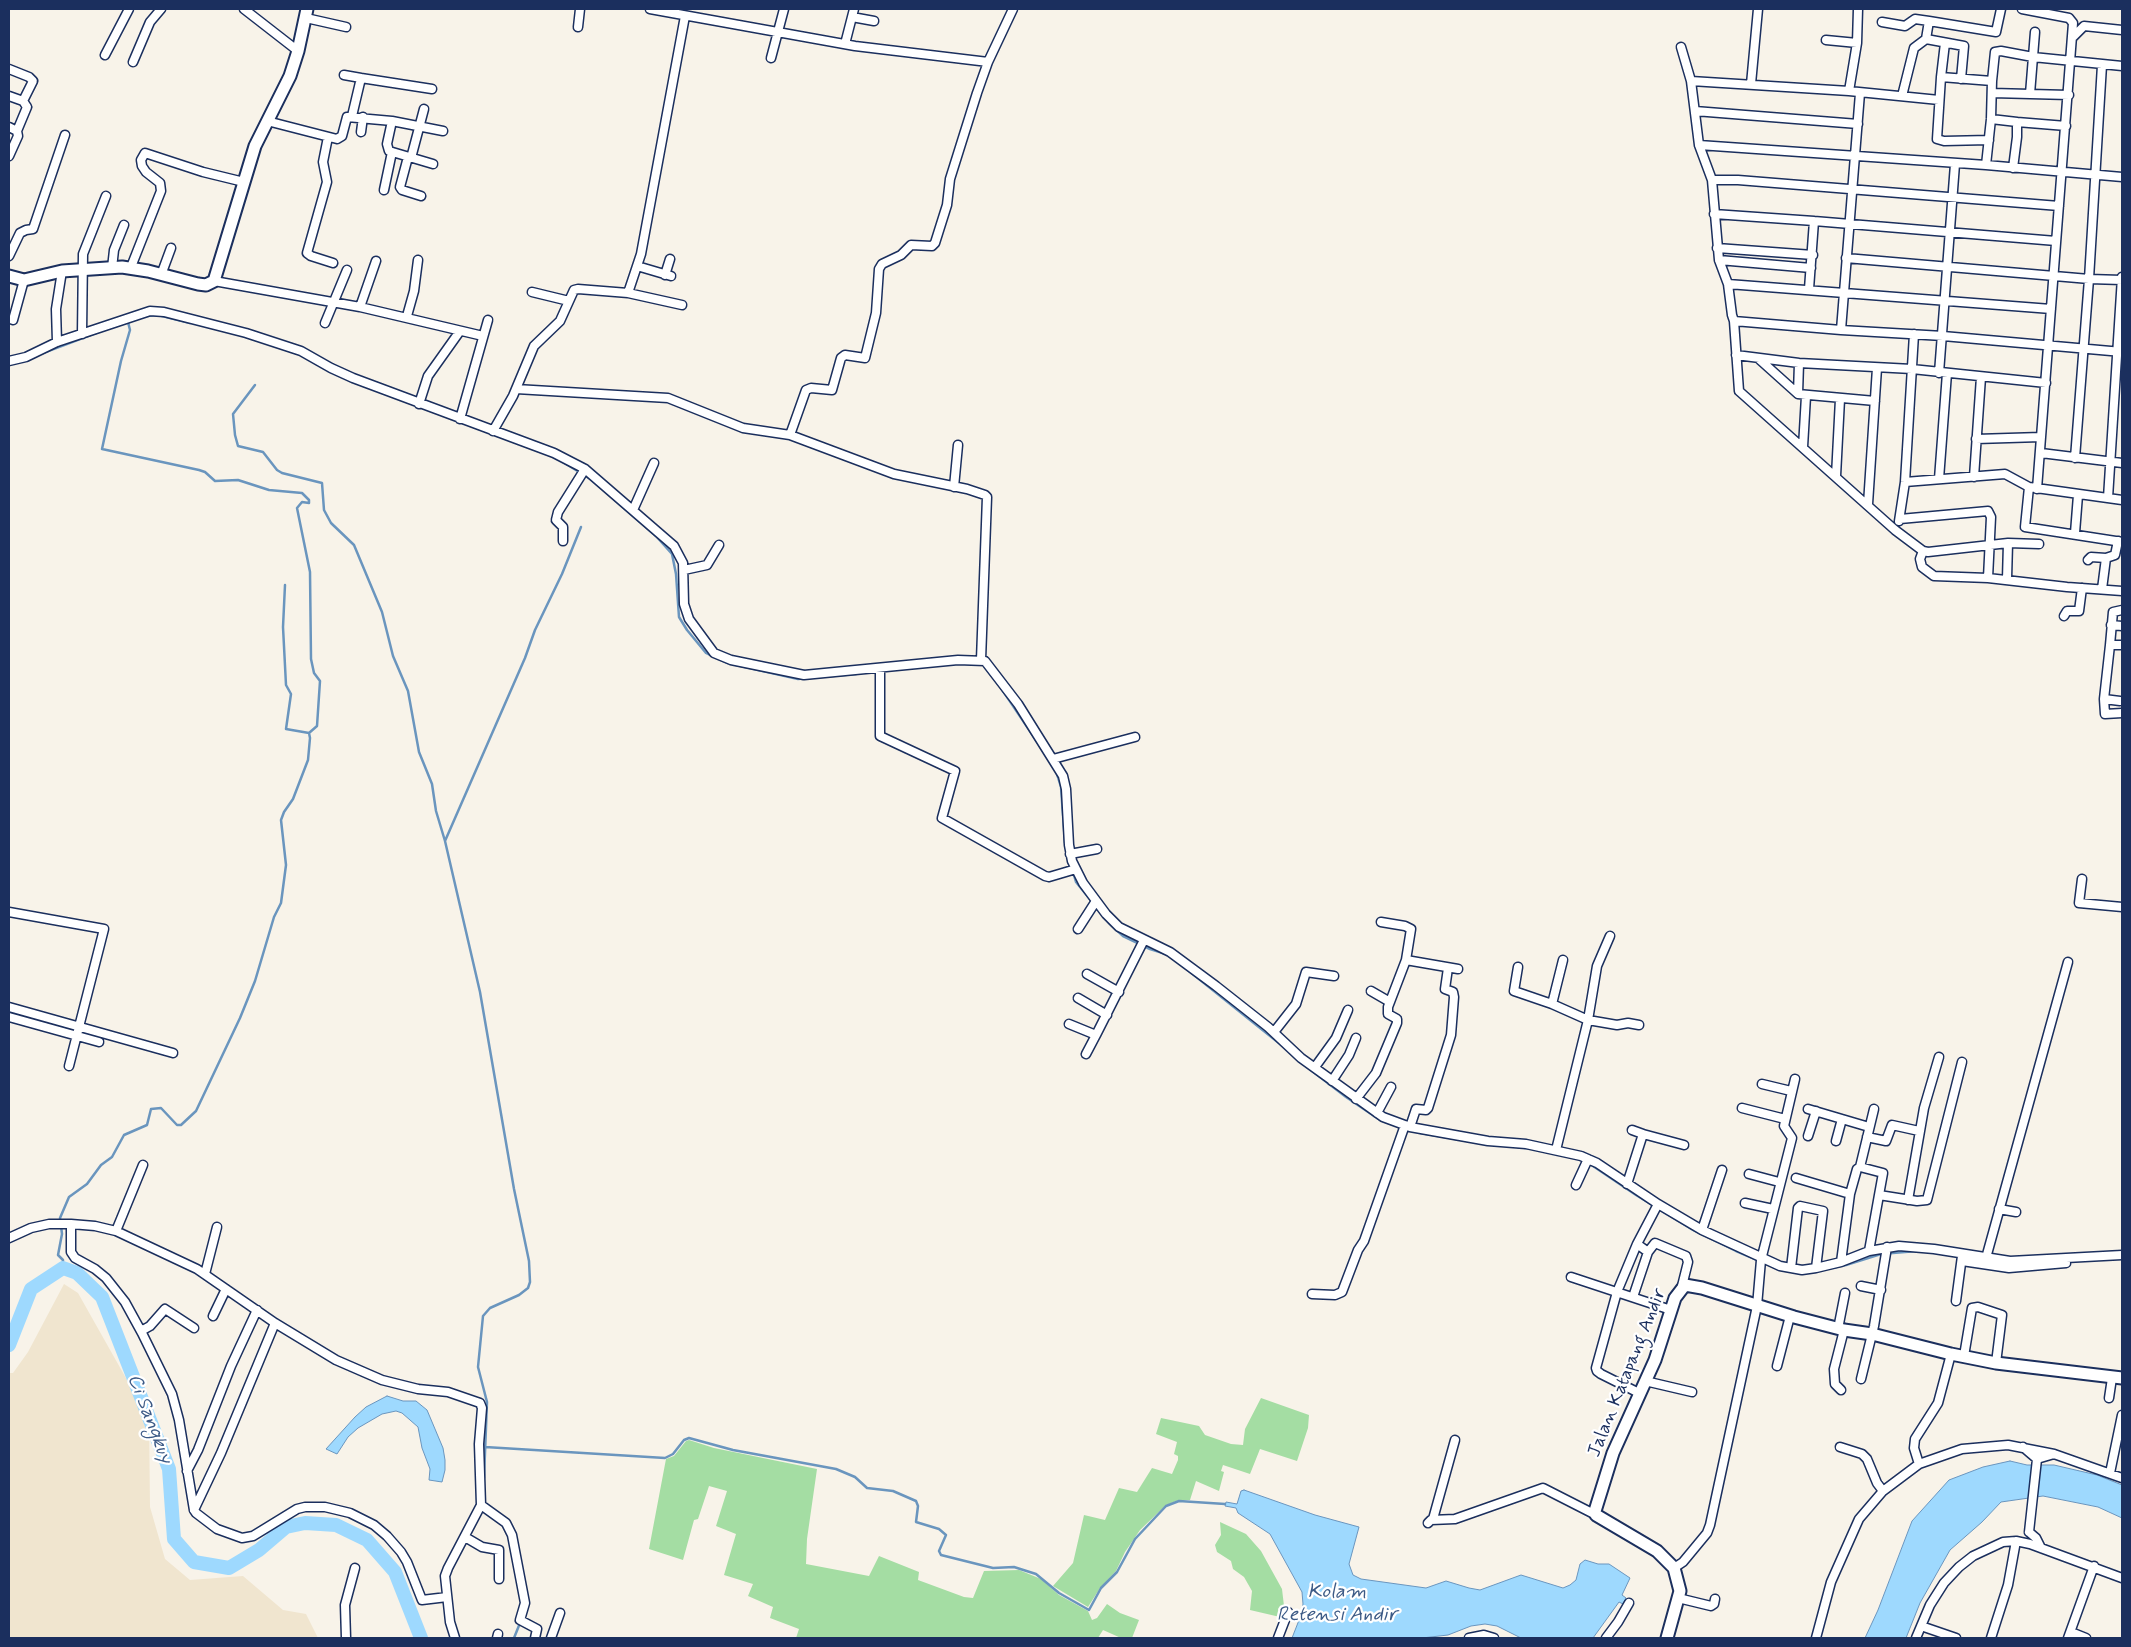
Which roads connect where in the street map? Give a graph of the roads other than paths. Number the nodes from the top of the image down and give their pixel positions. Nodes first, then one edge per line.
1 (129, 9) edge
2 (161, 9) edge
3 (580, 9) edge
4 (650, 9) edge
5 (784, 9) edge
6 (1013, 9) edge
7 (1758, 9) edge
8 (1858, 9) edge
9 (2001, 9) edge
10 (2022, 9) edge
11 (249, 10) edge
12 (306, 13) edge
13 (853, 13) edge
14 (685, 16) junction
15 (874, 21) dead end
16 (1929, 21) junction
17 (1882, 22) dead end
18 (346, 27) dead end
19 (578, 27) dead end
20 (2122, 30) edge
21 (2035, 32) dead end
22 (779, 33) junction
23 (2073, 37) junction
24 (1926, 39) junction
25 (1826, 40) dead end
26 (1857, 43) junction
27 (1945, 43) junction
28 (845, 44) junction
29 (1680, 47) dead end
30 (298, 51) junction
31 (105, 55) dead end
32 (2033, 57) junction
33 (772, 58) dead end
34 (2070, 60) junction
35 (133, 62) dead end
36 (988, 62) junction
37 (2102, 65) junction
38 (2122, 66) edge
39 (9, 70) edge
40 (344, 75) dead end
41 (1941, 77) junction
42 (361, 78) junction
43 (1961, 79) junction
44 (1691, 80) junction
45 (1992, 81) junction
46 (1750, 84) junction
47 (432, 89) dead end
48 (1849, 91) junction
49 (1860, 92) junction
50 (1992, 93) junction
51 (2030, 94) junction
52 (2068, 95) junction
53 (9, 96) edge
54 (1902, 96) junction
55 (1939, 100) junction
56 (23, 101) junction
57 (424, 109) dead end
58 (1695, 111) junction
59 (352, 116) junction
60 (363, 117) junction
61 (1991, 119) junction
62 (392, 120) junction
63 (267, 121) junction
64 (2017, 122) junction
65 (1858, 124) junction
66 (419, 126) junction
67 (2066, 126) junction
68 (9, 127) edge
69 (17, 131) junction
70 (443, 131) dead end
71 (361, 132) dead end
72 (65, 135) dead end
73 (328, 137) junction
74 (1989, 140) junction
75 (1700, 145) junction
76 (392, 152) junction
77 (9, 155) edge
78 (1856, 157) junction
79 (410, 158) junction
80 (433, 164) dead end
81 (1956, 164) junction
82 (1986, 165) junction
83 (2012, 168) junction
84 (2061, 172) junction
85 (2094, 175) junction
86 (2122, 177) edge
87 (1712, 180) junction
88 (244, 182) junction
89 (384, 190) dead end
90 (1852, 190) junction
91 (106, 196) dead end
92 (421, 196) dead end
93 (1954, 197) junction
94 (2059, 206) junction
95 (1714, 214) junction
96 (1814, 220) junction
97 (1849, 223) junction
98 (124, 225) dead end
99 (1950, 232) junction
100 (2056, 241) junction
101 (171, 248) dead end
102 (1717, 248) junction
103 (1812, 255) junction
104 (9, 256) edge
105 (1846, 258) junction
106 (670, 259) dead end
107 (418, 260) dead end
108 (1719, 260) junction
109 (376, 261) dead end
110 (333, 263) dead end
111 (636, 266) junction
112 (1948, 266) junction
113 (112, 268) junction
114 (130, 268) junction
115 (1811, 268) junction
116 (83, 269) junction
117 (348, 270) dead end
118 (62, 271) junction
119 (161, 275) junction
120 (9, 276) edge
121 (2054, 276) junction
122 (2122, 278) edge
123 (2089, 279) junction
124 (24, 280) junction
125 (214, 281) junction
126 (1728, 284) junction
127 (1809, 289) junction
128 (2122, 290) edge
129 (532, 292) dead end
130 (1844, 292) junction
131 (628, 293) junction
132 (569, 301) junction
133 (1945, 301) junction
134 (332, 302) junction
135 (682, 305) dead end
136 (360, 307) junction
137 (2051, 309) junction
138 (407, 316) junction
139 (13, 320) dead end
140 (488, 320) dead end
141 (1734, 321) junction
142 (325, 323) dead end
143 (1841, 330) junction
144 (460, 331) junction
145 (82, 334) junction
146 (1914, 334) junction
147 (483, 336) junction
148 (1943, 336) junction
149 (57, 342) junction
150 (2049, 346) junction
151 (2083, 349) junction
152 (2120, 352) edge
153 (1736, 355) junction
154 (1759, 358) junction
155 (9, 361) edge
156 (1799, 363) junction
157 (1877, 368) junction
158 (1912, 369) junction
159 (1943, 373) junction
160 (1981, 377) junction
161 (2046, 383) junction
162 (516, 389) junction
163 (1802, 395) junction
164 (1840, 399) junction
165 (1875, 401) junction
166 (419, 404) junction
167 (460, 419) junction
168 (493, 431) junction
169 (790, 436) junction
170 (2042, 437) junction
171 (1976, 439) junction
172 (958, 445) dead end
173 (1803, 447) junction
174 (2041, 453) junction
175 (2075, 458) junction
176 (2110, 462) junction
177 (654, 463) dead end
178 (2122, 463) edge
179 (585, 470) junction
180 (1836, 476) junction
181 (1974, 477) junction
182 (1939, 479) junction
183 (1905, 482) junction
184 (954, 486) junction
185 (2029, 487) junction
186 (2037, 489) junction
187 (2078, 495) junction
188 (2108, 498) junction
189 (2122, 500) edge
190 (1868, 504) junction
191 (633, 510) junction
192 (1900, 518) junction
193 (1895, 530) junction
194 (2075, 533) junction
195 (564, 541) dead end
196 (2120, 541) edge
197 (2008, 543) junction
198 (2039, 544) dead end
199 (1990, 545) junction
200 (719, 546) dead end
201 (1923, 551) junction
202 (2106, 558) junction
203 (2088, 560) dead end
204 (684, 570) junction
205 (1988, 578) junction
206 (2007, 579) junction
207 (2082, 588) junction
208 (2102, 589) junction
209 (2122, 591) edge
210 (2122, 610) edge
211 (2064, 616) dead end
212 (2112, 625) junction
213 (2122, 626) edge
214 (2110, 645) junction
215 (2122, 645) edge
216 (981, 660) junction
217 (881, 671) junction
218 (2104, 699) junction
219 (2120, 701) dead end
220 (2122, 713) edge
221 (1135, 737) dead end
222 (1053, 760) junction
223 (1097, 849) dead end
224 (1070, 854) junction
225 (1073, 870) junction
226 (2082, 879) dead end
227 (1094, 903) junction
228 (2122, 907) edge
229 (9, 912) edge
230 (1381, 922) dead end
231 (1078, 929) dead end
232 (1610, 936) dead end
233 (1143, 943) junction
234 (1406, 960) junction
235 (1563, 960) dead end
236 (2068, 962) dead end
237 (1518, 967) dead end
238 (1448, 968) junction
239 (1458, 969) dead end
240 (1086, 974) dead end
241 (1334, 976) dead end
242 (1371, 991) dead end
243 (1119, 992) junction
244 (1078, 998) dead end
245 (1390, 1002) junction
246 (1552, 1004) junction
247 (9, 1007) edge
248 (1348, 1010) dead end
249 (1107, 1015) junction
250 (9, 1017) edge
251 (1588, 1020) junction
252 (1069, 1024) dead end
253 (80, 1025) junction
254 (1639, 1025) dead end
255 (1274, 1032) junction
256 (77, 1035) junction
257 (1096, 1035) junction
258 (1356, 1038) dead end
259 (99, 1042) dead end
260 (173, 1053) dead end
261 (1086, 1054) dead end
262 (1939, 1057) dead end
263 (1962, 1062) dead end
264 (69, 1066) dead end
265 (1315, 1067) junction
266 (1795, 1079) dead end
267 (1332, 1081) junction
268 (1762, 1084) dead end
269 (1391, 1087) dead end
270 (1791, 1092) junction
271 (1356, 1099) junction
272 (1742, 1108) dead end
273 (1874, 1109) dead end
274 (1377, 1113) junction
275 (1785, 1119) junction
276 (1842, 1119) junction
277 (1406, 1127) junction
278 (1869, 1127) junction
279 (1632, 1130) dead end
280 (1919, 1131) junction
281 (1643, 1134) junction
282 (1808, 1136) dead end
283 (1867, 1137) junction
284 (1836, 1141) dead end
285 (1684, 1145) dead end
286 (1556, 1150) junction
287 (1587, 1161) junction
288 (143, 1165) dead end
289 (1860, 1166) junction
290 (1722, 1170) dead end
291 (1749, 1174) dead end
292 (1796, 1178) dead end
293 (1779, 1182) junction
294 (1627, 1184) junction
295 (1576, 1185) dead end
296 (1850, 1194) junction
297 (1878, 1195) junction
298 (1908, 1200) junction
299 (1746, 1203) dead end
300 (1656, 1207) junction
301 (1999, 1209) junction
302 (1773, 1210) junction
303 (2016, 1212) dead end
304 (65, 1224) junction
305 (217, 1227) dead end
306 (1702, 1230) junction
307 (116, 1231) junction
308 (9, 1238) edge
309 (1637, 1244) junction
310 (1886, 1250) junction
311 (1869, 1251) junction
312 (1648, 1252) junction
313 (2122, 1255) edge
314 (1962, 1257) junction
315 (1986, 1258) junction
316 (2122, 1260) edge
317 (1761, 1262) junction
318 (1842, 1262) junction
319 (1791, 1268) junction
320 (1816, 1268) junction
321 (205, 1274) junction
322 (1571, 1277) dead end
323 (1682, 1286) junction
324 (1861, 1286) dead end
325 (226, 1289) junction
326 (1881, 1290) junction
327 (1617, 1292) junction
328 (1845, 1293) dead end
329 (1312, 1294) dead end
330 (1633, 1297) junction
331 (1956, 1301) dead end
332 (1757, 1306) junction
333 (257, 1310) junction
334 (1672, 1310) junction
335 (213, 1316) dead end
336 (1790, 1316) junction
337 (275, 1323) junction
338 (194, 1328) dead end
339 (1841, 1330) junction
340 (141, 1331) junction
341 (1872, 1334) junction
342 (1951, 1354) junction
343 (1964, 1356) junction
344 (1996, 1363) junction
345 (1777, 1366) dead end
346 (2117, 1378) edge
347 (1861, 1379) dead end
348 (1645, 1381) junction
349 (1841, 1390) dead end
350 (1692, 1392) dead end
351 (1639, 1393) junction
352 (2109, 1398) dead end
353 (2122, 1415) edge
354 (1455, 1440) dead end
355 (1840, 1448) dead end
356 (2023, 1448) junction
357 (2054, 1454) junction
358 (2037, 1460) junction
359 (1918, 1464) junction
360 (187, 1472) junction
361 (2110, 1473) junction
362 (2122, 1478) edge
363 (1883, 1491) junction
364 (481, 1505) junction
365 (194, 1510) junction
366 (1596, 1515) junction
367 (2029, 1532) junction
368 (465, 1537) junction
369 (2014, 1541) junction
370 (2042, 1548) junction
371 (2094, 1566) junction
372 (355, 1568) dead end
373 (1674, 1568) junction
374 (2122, 1578) edge
375 (499, 1579) dead end
376 (447, 1597) junction
377 (1678, 1598) junction
378 (1714, 1599) dead end
379 (1628, 1603) dead end
380 (1288, 1612) dead end
381 (560, 1613) dead end
382 (1921, 1626) junction
383 (2070, 1635) edge
384 (346, 1638) edge
385 (455, 1638) edge
386 (535, 1638) edge
387 (551, 1638) edge
388 (1278, 1638) edge
389 (1469, 1638) edge
390 (1494, 1638) edge
391 (1606, 1638) edge
392 (1666, 1638) edge
393 (1816, 1638) edge
394 (1916, 1638) edge
395 (1956, 1638) edge
396 (1991, 1638) edge
397 (2086, 1638) edge

1 - 31 street
2 - 35 street
3 - 19 street
4 - 14 street
5 - 22 street
6 - 36 street
7 - 46 street
8 - 26 street
9 - 16 street
10 - 23 street
11 - 30 street
12 - 18 street
12 - 30 street
13 - 15 street
13 - 28 street
14 - 22 street
14 - 111 street
16 - 17 street
16 - 24 street
20 - 23 street
21 - 32 street
22 - 28 street
22 - 33 street
23 - 34 street
24 - 27 street
24 - 54 street
25 - 26 street
26 - 48 street
27 - 41 street
27 - 43 street
28 - 36 street
29 - 44 street
30 - 63 street
32 - 34 street
32 - 45 street
32 - 51 street
34 - 37 street
34 - 52 street
36 - 169 street
37 - 38 street
37 - 85 street
39 - 56 street
40 - 42 street
41 - 43 street
41 - 55 street
42 - 47 street
42 - 59 street
43 - 45 street
44 - 46 street
44 - 58 street
45 - 50 street
46 - 48 street
48 - 49 street
49 - 54 street
49 - 65 street
50 - 51 street
50 - 61 street
51 - 52 street
52 - 67 street
53 - 56 street
54 - 55 street
55 - 74 street
56 - 69 street
57 - 66 street
58 - 65 street
58 - 75 street
59 - 60 street
59 - 73 street
60 - 62 street
60 - 71 street
61 - 64 street
61 - 74 street
62 - 66 street
62 - 76 street
63 - 73 street
63 - 88 street
64 - 67 street
64 - 83 street
65 - 78 street
66 - 70 street
66 - 79 street
67 - 84 street
68 - 69 street
69 - 77 street
72 - 104 street
73 - 110 street
74 - 82 street
75 - 78 street
75 - 87 street
76 - 79 street
76 - 89 street
78 - 81 street
78 - 90 street
79 - 80 street
79 - 92 street
81 - 82 street
81 - 93 street
82 - 83 street
83 - 84 street
84 - 85 street
84 - 94 street
85 - 86 street
85 - 123 street
87 - 90 street
87 - 95 street
88 - 114 street
88 - 125 street
90 - 93 street
90 - 97 street
91 - 116 street
93 - 94 street
93 - 99 street
94 - 100 street
95 - 96 street
95 - 102 street
96 - 97 street
96 - 103 street
97 - 99 street
97 - 105 street
98 - 113 street
99 - 100 street
99 - 112 street
100 - 121 street
101 - 119 street
102 - 103 street
102 - 108 street
103 - 115 street
105 - 112 street
105 - 130 street
106 - 111 street
107 - 138 street
108 - 115 street
108 - 126 street
109 - 136 street
111 - 131 street
112 - 121 street
112 - 133 street
113 - 114 street
113 - 116 street
114 - 119 street
115 - 127 street
116 - 118 street
116 - 145 street
117 - 134 street
118 - 124 street
118 - 149 street
119 - 125 street
120 - 124 street
121 - 123 street
121 - 137 street
122 - 123 street
122 - 128 street
123 - 151 street
124 - 139 street
125 - 134 street
126 - 127 street
126 - 141 street
127 - 130 street
128 - 152 street
129 - 132 street
130 - 133 street
130 - 143 street
131 - 132 street
131 - 135 street
132 - 162 street
133 - 137 street
133 - 148 street
134 - 136 street
134 - 142 street
136 - 138 street
137 - 150 street
138 - 144 street
140 - 147 street
141 - 143 street
141 - 153 street
143 - 146 street
144 - 147 street
144 - 166 street
145 - 149 street
145 - 166 street
146 - 148 street
146 - 158 street
147 - 167 street
148 - 150 street
148 - 159 street
149 - 155 street
150 - 151 street
150 - 161 street
151 - 152 street
151 - 175 street
152 - 176 street
153 - 154 street
153 - 173 street
154 - 156 street
154 - 163 street
156 - 157 street
156 - 163 street
157 - 158 street
157 - 165 street
158 - 159 street
158 - 183 street
159 - 160 street
159 - 182 street
160 - 161 street
160 - 171 street
161 - 170 street
162 - 168 street
162 - 169 street
163 - 164 street
163 - 173 street
164 - 165 street
164 - 180 street
165 - 190 street
166 - 167 street
167 - 168 street
168 - 179 street
169 - 184 street
170 - 171 street
170 - 174 street
171 - 181 street
172 - 184 street
173 - 180 street
174 - 175 street
174 - 186 street
175 - 176 street
176 - 178 street
176 - 188 street
177 - 191 street
179 - 191 street
179 - 195 street
180 - 190 street
181 - 182 street
181 - 185 street
182 - 183 street
183 - 192 street
184 - 216 street
185 - 186 street
185 - 194 street
186 - 187 street
187 - 188 street
187 - 194 street
188 - 189 street
190 - 193 street
191 - 204 street
192 - 193 street
192 - 199 street
193 - 201 street
194 - 196 street
196 - 202 street
197 - 198 street
197 - 199 street
197 - 206 street
199 - 201 street
199 - 205 street
200 - 204 street
201 - 205 street
202 - 203 street
202 - 208 street
204 - 217 street
205 - 206 street
206 - 207 street
207 - 208 street
207 - 211 street
208 - 209 street
210 - 212 street
212 - 213 street
212 - 214 street
214 - 215 street
214 - 218 street
216 - 217 street
216 - 222 street
217 - 225 street
218 - 219 street
218 - 220 street
221 - 222 street
222 - 224 street
223 - 224 street
224 - 225 street
225 - 227 street
226 - 228 street
227 - 231 street
227 - 233 street
229 - 253 street
230 - 234 street
232 - 251 street
233 - 243 street
233 - 255 street
234 - 238 street
234 - 245 street
235 - 246 street
236 - 301 street
237 - 246 street
238 - 239 street
238 - 277 street
240 - 243 street
241 - 255 street
242 - 245 street
243 - 249 street
244 - 249 street
245 - 271 street
246 - 251 street
247 - 253 street
248 - 265 street
249 - 257 street
250 - 256 street
251 - 254 street
251 - 286 street
252 - 257 street
253 - 256 street
253 - 260 street
255 - 265 street
256 - 259 street
256 - 264 street
257 - 261 street
258 - 267 street
262 - 280 street
263 - 298 street
265 - 267 street
266 - 270 street
267 - 271 street
268 - 270 street
269 - 274 street
270 - 275 street
271 - 274 street
272 - 275 street
273 - 278 street
274 - 277 street
275 - 293 street
276 - 278 street
276 - 282 street
276 - 284 street
277 - 286 street
277 - 329 street
278 - 283 street
279 - 281 street
280 - 283 street
280 - 298 street
281 - 285 street
281 - 294 street
283 - 289 street
286 - 287 street
287 - 294 street
287 - 295 street
288 - 307 street
289 - 296 street
289 - 297 street
290 - 306 street
291 - 293 street
292 - 296 street
293 - 302 street
294 - 300 street
296 - 318 street
297 - 298 street
297 - 311 street
299 - 302 street
300 - 306 street
300 - 309 street
301 - 303 street
301 - 315 street
302 - 317 street
304 - 307 street
304 - 308 street
304 - 340 street
305 - 321 street
306 - 317 street
307 - 321 street
309 - 312 street
309 - 327 street
310 - 311 street
310 - 314 street
310 - 326 street
311 - 318 street
312 - 323 street
312 - 330 street
313 - 315 street
314 - 315 street
314 - 316 street
314 - 331 street
317 - 319 street
317 - 332 street
318 - 320 street
319 - 320 street
319 - 320 street
321 - 325 street
322 - 327 street
323 - 332 street, Jalan Katapang Andir
323 - 334 street, Jalan Katapang Andir
324 - 326 street
325 - 333 street
325 - 335 street
326 - 341 street
327 - 330 street
327 - 351 street
328 - 339 street
330 - 334 street
332 - 336 street, Jalan Katapang Andir
332 - 373 street
333 - 337 street
333 - 360 street
334 - 348 street, Jalan Katapang Andir
336 - 339 street, Jalan Katapang Andir
336 - 345 street
337 - 364 street
337 - 365 street
338 - 340 street
339 - 341 street, Jalan Katapang Andir
339 - 349 street
340 - 360 street
341 - 342 street, Jalan Katapang Andir
341 - 347 street
342 - 343 street, Jalan Katapang Andir
342 - 359 street
343 - 344 street, Jalan Katapang Andir
343 - 344 street
344 - 346 street, Jalan Katapang Andir
346 - 352 street
348 - 350 street
348 - 351 street, Jalan Katapang Andir
351 - 366 street, Jalan Katapang Andir
353 - 361 street
354 - 366 street
355 - 363 street
356 - 357 street
356 - 358 street
356 - 359 street
357 - 358 street
357 - 361 street
358 - 367 street
359 - 363 street
360 - 365 street
361 - 362 street
363 - 393 street
364 - 368 street
364 - 386 street
365 - 376 street
366 - 373 street
367 - 369 street
367 - 370 street
368 - 375 street
368 - 376 street
369 - 370 street
369 - 382 street
369 - 396 street
370 - 371 street
371 - 374 street
371 - 383 street
372 - 384 street
373 - 377 street
376 - 385 street
377 - 378 street
377 - 392 street
379 - 391 street
380 - 388 street
381 - 387 street
382 - 394 street
382 - 395 street
383 - 397 street
389 - 390 street

